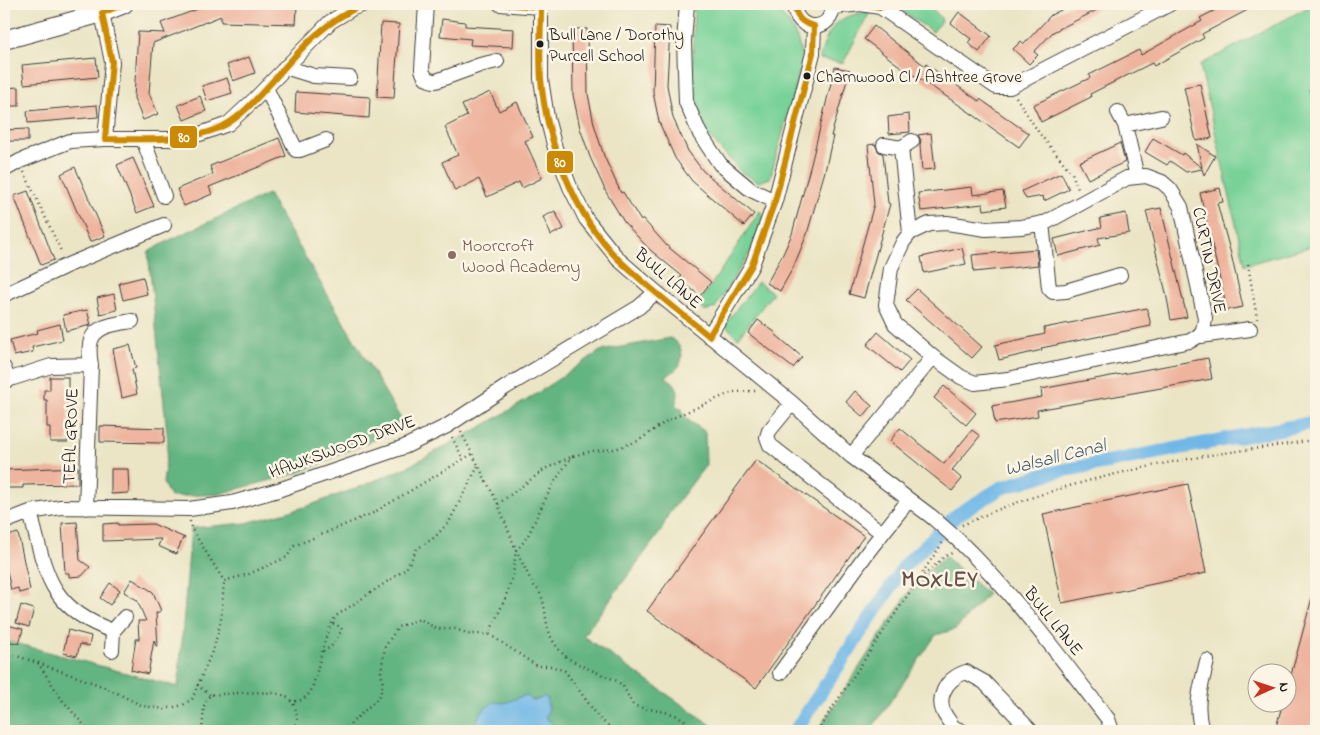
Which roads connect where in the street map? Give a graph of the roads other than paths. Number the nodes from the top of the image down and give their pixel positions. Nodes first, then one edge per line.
1 (124, 4) edge
2 (365, 4) edge
3 (426, 4) edge
4 (500, 4) edge
5 (687, 4) edge
6 (792, 4) edge
7 (1170, 4) edge
8 (541, 5) edge
9 (834, 5) edge
10 (882, 6) edge
11 (102, 13) junction
12 (814, 26) junction
13 (4, 40) edge
14 (497, 61) dead end
15 (285, 68) junction
16 (350, 78) dead end
17 (266, 88) junction
18 (1118, 112) dead end
19 (1161, 117) dead end
20 (1125, 126) junction
21 (105, 139) junction
22 (143, 140) junction
23 (326, 140) dead end
24 (884, 144) dead end
25 (4, 170) edge
26 (1137, 177) junction
27 (164, 196) dead end
28 (775, 201) junction
29 (1042, 223) junction
30 (164, 225) dead end
31 (910, 232) junction
32 (1120, 275) dead end
33 (656, 292) junction
34 (4, 295) edge
35 (132, 320) dead end
36 (1250, 329) road end
37 (710, 336) junction
38 (1201, 336) junction
39 (933, 357) junction
40 (91, 365) junction
41 (5, 376) edge
42 (792, 403) junction
43 (851, 456) junction
44 (908, 500) junction
45 (86, 508) junction
46 (30, 512) junction
47 (4, 522) edge
48 (882, 533) junction
49 (125, 617) dead end
50 (113, 631) junction
51 (112, 650) dead end
52 (1207, 661) dead end
53 (780, 673) dead end
54 (955, 730) edge
55 (1031, 731) edge
56 (1112, 731) edge
57 (1202, 731) edge

1 - 11 main road
2 - 15 street
3 - 14 street
4 - 8 street
5 - 28 street
6 - 12 street
7 - 10 street
8 - 33 street, BULL LANE
9 - 10 street
9 - 12 street
11 - 13 main road
11 - 21 street
12 - 28 street
15 - 16 street
15 - 17 street
17 - 22 street
17 - 23 street
18 - 20 street
19 - 20 street
20 - 26 street
21 - 22 street
21 - 25 street
22 - 27 street
24 - 31 street
26 - 29 street
26 - 38 street, CURTIN DRIVE
28 - 37 street
29 - 31 street
29 - 32 street
30 - 34 street
31 - 39 street, CURTIN DRIVE
33 - 37 street, BULL LANE
33 - 45 street, HAWKSWOOD DRIVE
35 - 40 street, TEAL GROVE
36 - 38 street
37 - 42 street, BULL LANE
38 - 39 street, CURTIN DRIVE
39 - 43 street
40 - 41 street, TEAL GROVE
40 - 45 street, TEAL GROVE
42 - 43 street, BULL LANE
42 - 48 street
43 - 44 street, BULL LANE
44 - 48 street
44 - 56 street, BULL LANE, bridge
45 - 46 street, HAWKSWOOD DRIVE
46 - 47 street, HAWKSWOOD DRIVE
46 - 50 street
48 - 53 street
49 - 50 street
50 - 51 street
52 - 57 street
54 - 55 street

